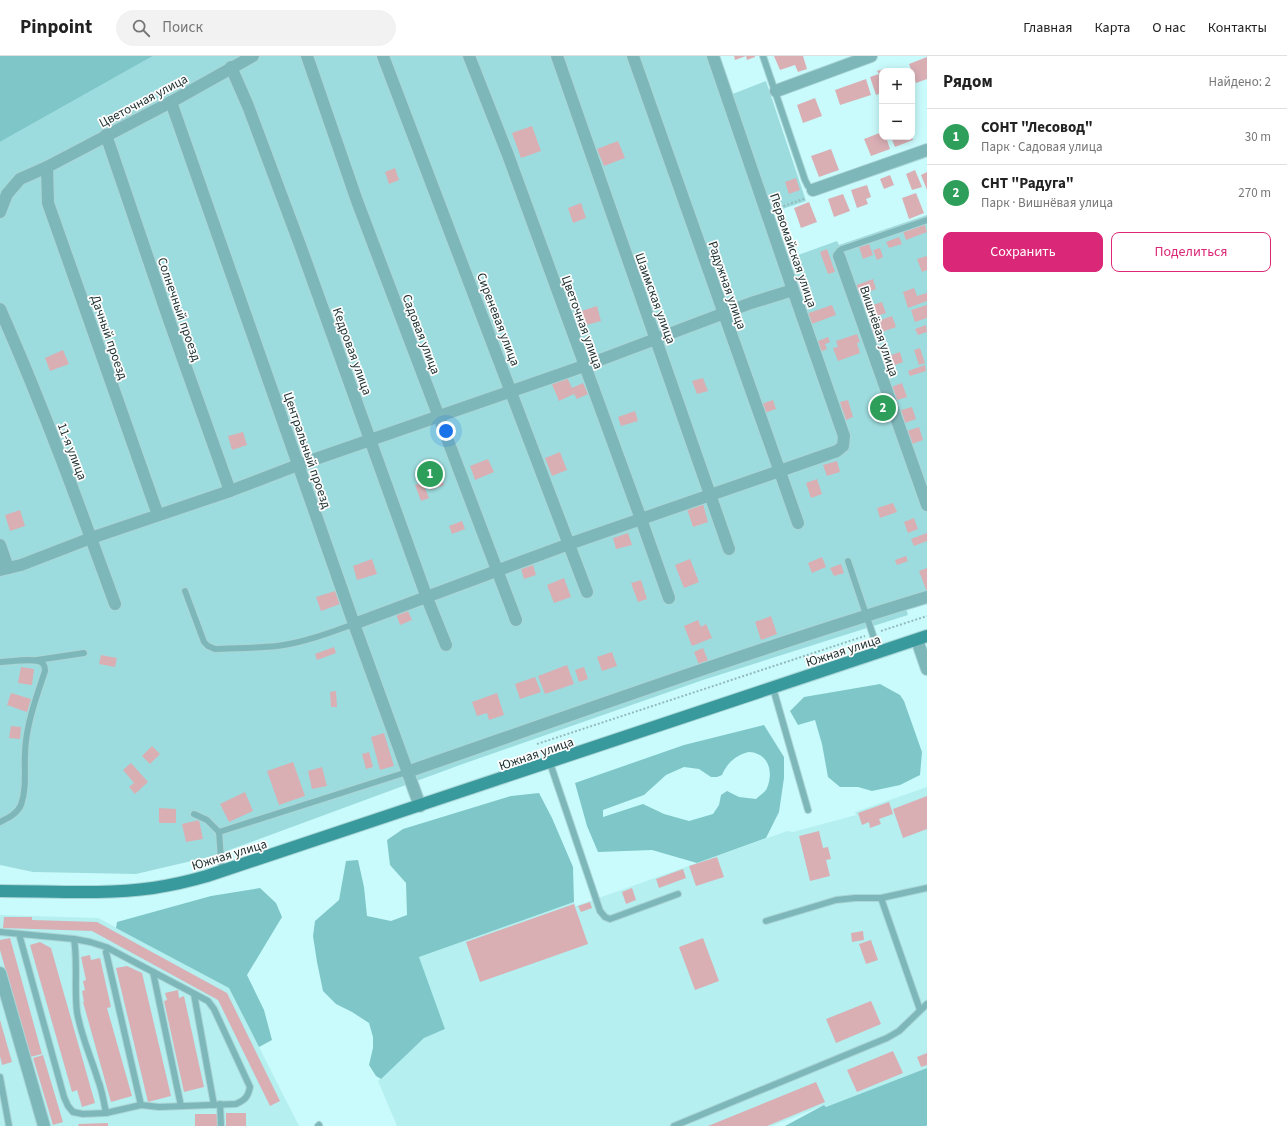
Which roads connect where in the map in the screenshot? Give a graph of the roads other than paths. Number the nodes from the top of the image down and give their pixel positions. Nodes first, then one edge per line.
1 (253, 56) edge
2 (307, 56) edge
3 (383, 56) edge
4 (469, 56) edge
5 (557, 56) edge
6 (633, 56) edge
7 (713, 56) edge
8 (763, 56) edge
9 (871, 56) edge
10 (231, 67) junction
11 (776, 91) junction
12 (171, 102) junction
13 (106, 135) junction
14 (927, 150) edge
15 (46, 167) junction
16 (813, 190) joint
17 (0, 212) edge
18 (927, 220) edge
19 (839, 256) joint
20 (792, 290) junction
21 (0, 309) edge
22 (723, 314) junction
23 (657, 339) junction
24 (584, 366) junction
25 (512, 391) junction
26 (439, 416) junction
27 (370, 440) junction
28 (298, 465) junction
29 (780, 471) junction
30 (230, 491) junction
31 (711, 495) junction
32 (927, 505) edge
33 (158, 515) junction
34 (642, 519) junction
35 (798, 523) dead end
36 (91, 538) junction
37 (569, 544) junction
38 (0, 545) edge
39 (729, 549) dead end
40 (848, 561) dead end
41 (4, 569) edge
42 (498, 570) junction
43 (185, 591) dead end
44 (587, 592) dead end
45 (927, 597) edge
46 (427, 598) junction
47 (669, 598) dead end
48 (115, 604) dead end
49 (867, 615) junction
50 (516, 620) dead end
51 (354, 624) junction
52 (922, 638) edge
53 (446, 645) dead end
54 (84, 653) dead end
55 (879, 653) junction
56 (35, 660) junction
57 (0, 662) edge
58 (927, 669) edge
59 (772, 688) junction
60 (550, 763) junction
61 (407, 772) junction
62 (420, 806) junction
63 (808, 810) dead end
64 (194, 814) dead end
65 (0, 822) edge
66 (219, 832) junction
67 (222, 872) junction
68 (927, 888) edge
69 (0, 891) edge
70 (678, 894) dead end
71 (881, 898) junction
72 (766, 921) dead end
73 (0, 932) edge
74 (19, 934) junction
75 (74, 939) junction
76 (106, 952) dead end
77 (0, 972) edge
78 (153, 972) junction
79 (194, 994) junction
80 (927, 1004) edge
81 (920, 1010) junction
82 (0, 1077) edge
83 (217, 1104) junction
84 (3, 1105) edge
85 (141, 1105) junction
86 (181, 1106) junction
87 (106, 1113) junction
88 (9, 1126) edge
89 (44, 1126) edge
90 (221, 1126) edge
91 (674, 1126) edge

1 - 10 street, Цветочная улица
2 - 26 street, Садовая улица
3 - 25 street, Сиреневая улица
4 - 24 street, Цветочная улица
5 - 23 street, Шаимская улица
6 - 22 street, Радужная улица
7 - 20 street, Первомайская улица
8 - 11 lane
9 - 11 street
10 - 12 street, Цветочная улица
10 - 27 street, Кедровая улица
11 - 16 lane
12 - 13 street, Цветочная улица
12 - 28 street, Центральный проезд
13 - 15 street, Цветочная улица
13 - 30 street, Солнечный проезд
14 - 16 street
15 - 17 street, Цветочная улица
15 - 33 street, Дачный проезд
18 - 19 lane
19 - 32 street, Вишнёвая улица
20 - 22 street
20 - 29 street, Первомайская улица
21 - 36 street, 11-я улица
22 - 23 street
22 - 29 street, Радужная улица
23 - 24 street
23 - 31 street, Шаимская улица
24 - 25 street
24 - 34 street, Цветочная улица
25 - 26 street
25 - 37 street, Сиреневая улица
26 - 27 street
26 - 42 street, Садовая улица
27 - 28 street
27 - 46 street, Кедровая улица
28 - 30 street
28 - 51 street, Центральный проезд
29 - 31 street
29 - 35 street, Радужная улица
30 - 33 street
31 - 34 street
31 - 39 street, Шаимская улица
33 - 36 street
34 - 37 street
34 - 47 street, Цветочная улица
36 - 41 street
36 - 48 street, 11-я улица
37 - 42 street
37 - 44 street, Сиреневая улица
38 - 41 street
40 - 49 lane
42 - 46 street
42 - 50 street, Садовая улица
43 - 51 lane
45 - 49 street
46 - 51 street
46 - 53 street, Кедровая улица
49 - 55 lane
49 - 61 street
51 - 61 street, Центральный проезд
52 - 55 main road, Южная улица
52 - 58 street
54 - 56 lane
55 - 59 main road, Южная улица
56 - 57 lane
56 - 65 lane
59 - 60 main road, Южная улица
59 - 63 lane
60 - 62 main road, Южная улица
60 - 70 lane
61 - 62 street, Центральный проезд
61 - 66 lane
62 - 67 main road, Южная улица
64 - 66 lane
66 - 67 lane
67 - 69 main road, Южная улица
68 - 71 lane
71 - 72 lane
71 - 81 lane
73 - 74 lane
74 - 75 lane
74 - 87 lane
75 - 78 lane
75 - 87 lane
76 - 85 lane
77 - 89 street
78 - 79 lane
78 - 86 lane
79 - 83 lane
79 - 83 lane
80 - 81 lane
81 - 91 lane
82 - 84 lane
83 - 86 lane
83 - 90 lane
84 - 88 lane
85 - 86 lane
85 - 87 lane

